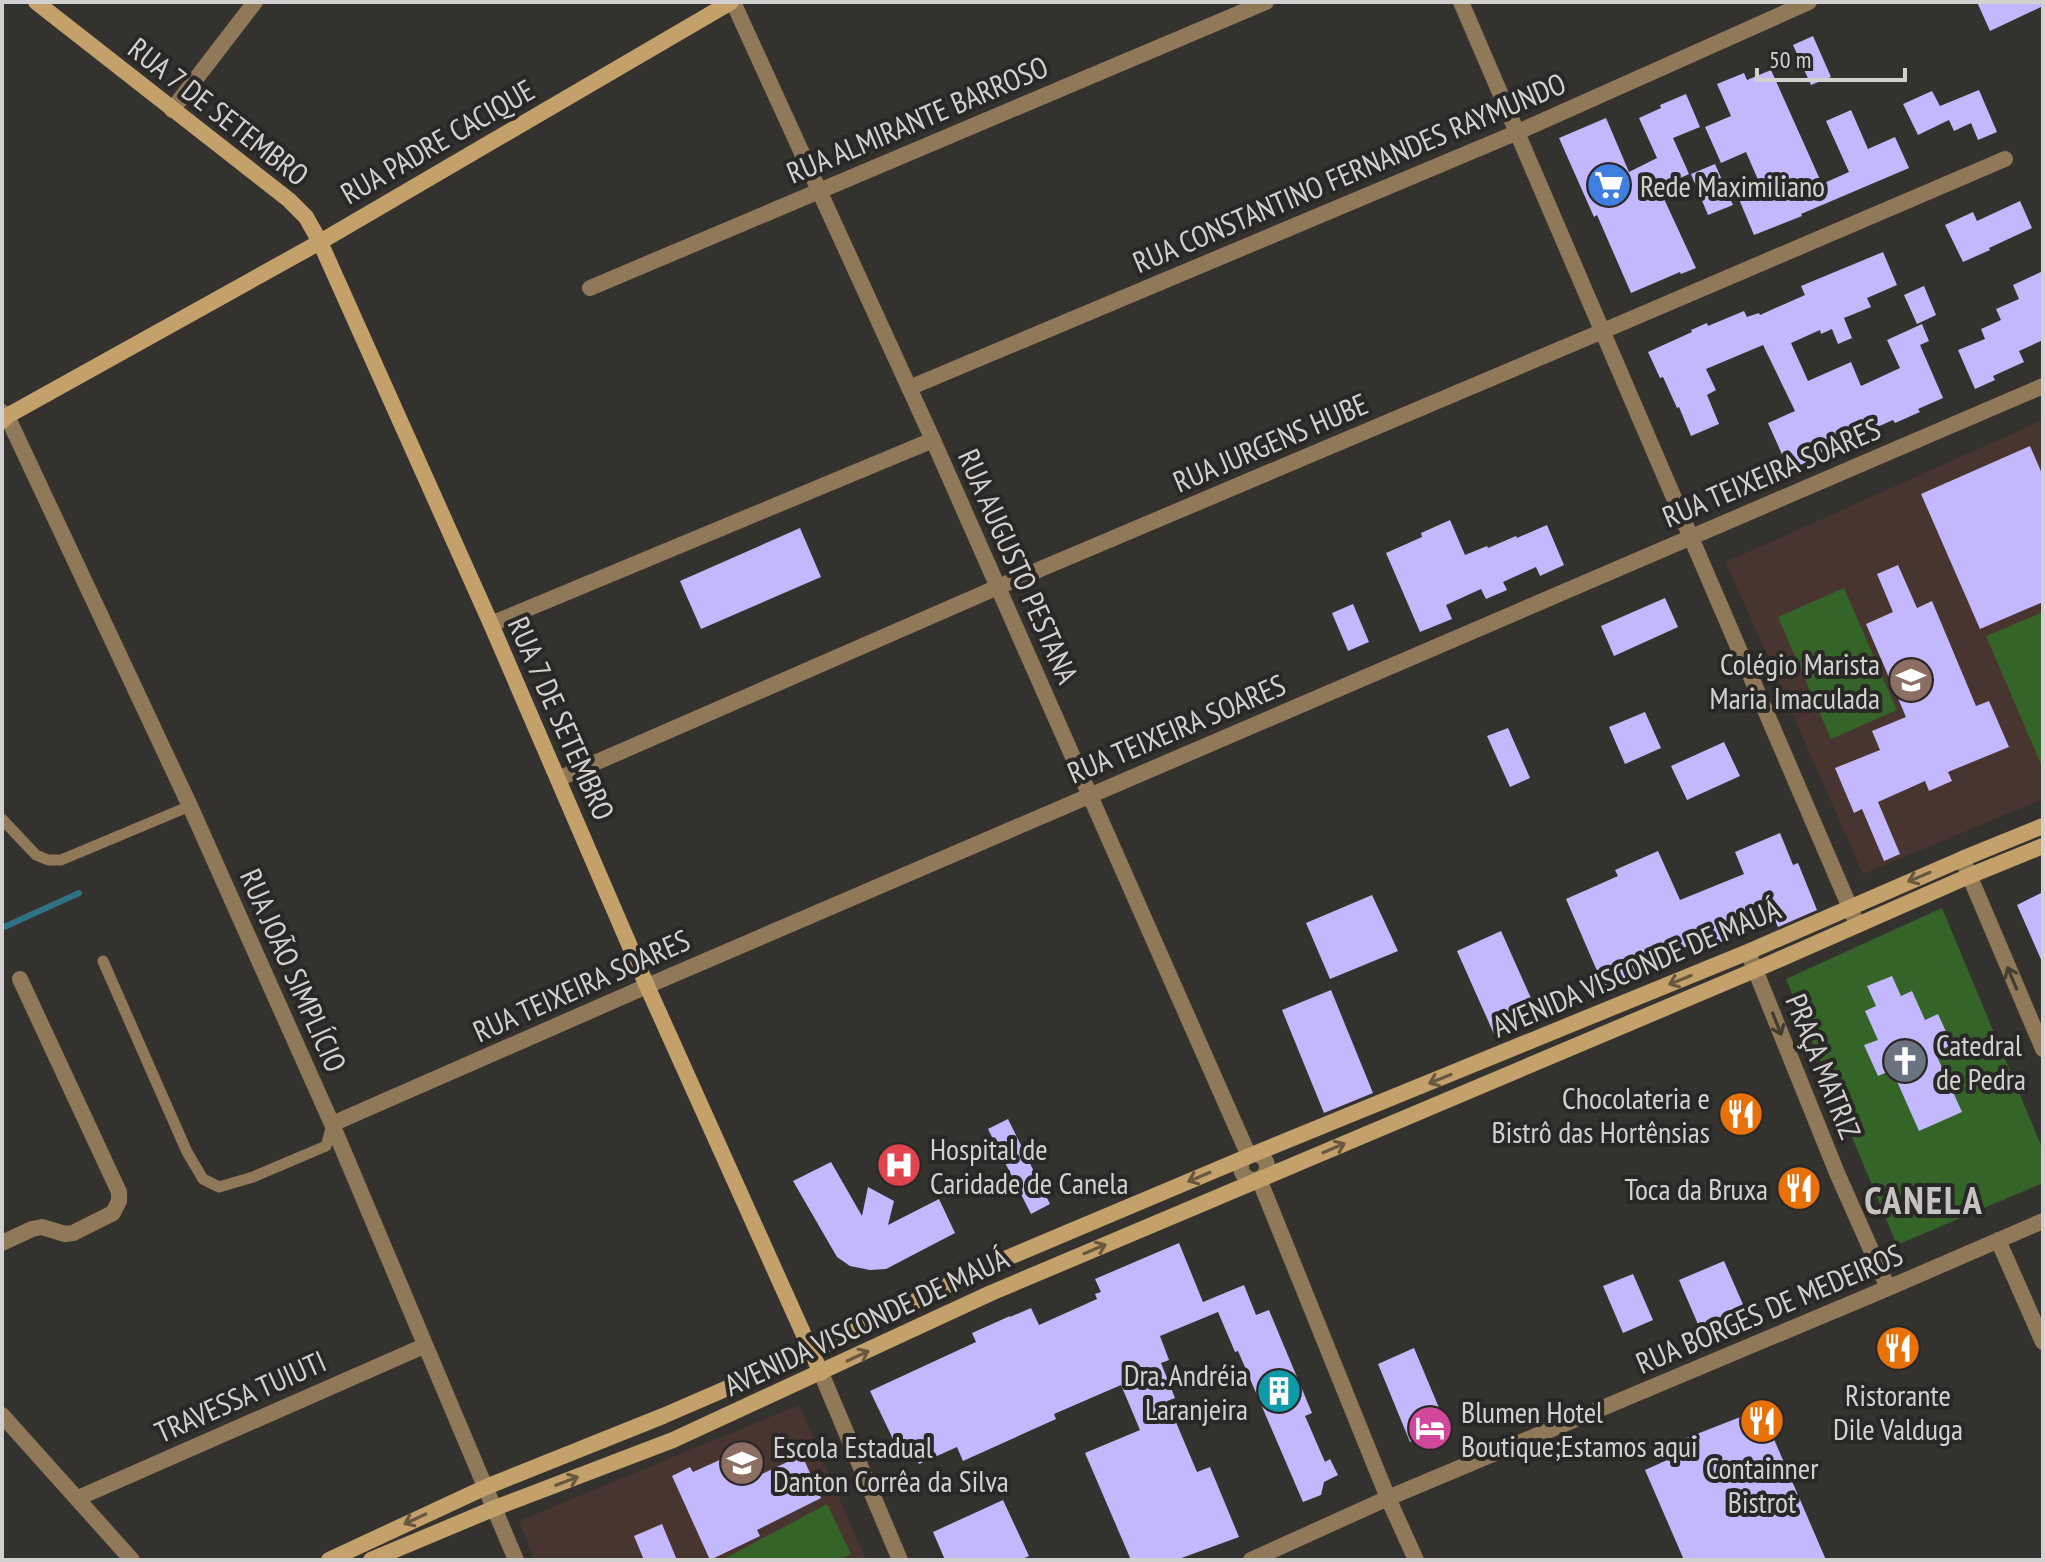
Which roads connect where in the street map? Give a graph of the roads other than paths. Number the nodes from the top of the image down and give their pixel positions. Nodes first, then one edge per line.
1 (255, 2) edge
2 (732, 2) edge
3 (1266, 2) edge
4 (1461, 2) edge
5 (1809, 2) edge
6 (47, 5) edge
7 (172, 110) junction
8 (1518, 132) junction
9 (2005, 159) dead end
10 (818, 191) junction
11 (320, 242) junction
12 (590, 288) dead end
13 (1603, 331) junction
14 (2043, 386) edge
15 (909, 388) junction
16 (4, 416) edge
17 (933, 440) junction
18 (1691, 537) junction
19 (998, 587) junction
20 (491, 624) junction
21 (558, 779) junction
22 (1089, 796) junction
23 (190, 806) junction
24 (2, 819) edge
25 (2043, 826) edge
26 (2043, 846) edge
27 (1962, 859) junction
28 (1969, 876) junction
29 (1850, 907) junction
30 (1857, 924) junction
31 (1748, 952) junction
32 (103, 961) dead end
33 (1755, 970) junction
34 (20, 979) dead end
35 (647, 986) junction
36 (2043, 1049) edge
37 (332, 1124) junction
38 (1249, 1156) junction
39 (1259, 1179) junction
40 (2043, 1221) edge
41 (1998, 1240) junction
42 (2, 1243) edge
43 (981, 1269) junction
44 (1888, 1288) junction
45 (991, 1293) junction
46 (2043, 1342) edge
47 (424, 1346) junction
48 (811, 1352) junction
49 (821, 1373) junction
50 (2, 1415) edge
51 (663, 1416) junction
52 (673, 1440) junction
53 (486, 1487) junction
54 (78, 1498) junction
55 (1388, 1498) junction
56 (495, 1508) junction
57 (132, 1560) edge
58 (329, 1560) edge
59 (371, 1560) edge
60 (516, 1560) edge
61 (900, 1560) edge
62 (1251, 1560) edge
63 (1416, 1560) edge

1 - 7 street
2 - 10 street, RUA AUGUSTO PESTANA
2 - 11 main road, RUA PADRE CACIQUE
3 - 10 street, RUA ALMIRANTE BARROSO
4 - 8 street
5 - 8 street, RUA CONSTANTINO FERNANDES RAYMUNDO
6 - 7 main road, RUA 7 DE SETEMBRO
7 - 11 main road, RUA 7 DE SETEMBRO
8 - 13 street
8 - 15 street, RUA CONSTANTINO FERNANDES RAYMUNDO
9 - 13 street, RUA JURGENS HUBE
10 - 12 street, RUA ALMIRANTE BARROSO
10 - 15 street, RUA AUGUSTO PESTANA
11 - 16 main road, RUA PADRE CACIQUE
11 - 20 main road, RUA 7 DE SETEMBRO
13 - 18 street
13 - 19 street, RUA JURGENS HUBE
14 - 18 street, RUA TEIXEIRA SOARES
15 - 17 street, RUA AUGUSTO PESTANA
16 - 23 street, RUA JOÃO SIMPLÍCIO
17 - 19 street, RUA AUGUSTO PESTANA
17 - 20 street
18 - 22 street, RUA TEIXEIRA SOARES
18 - 29 street
19 - 21 street, RUA JURGENS HUBE
19 - 22 street, RUA AUGUSTO PESTANA
20 - 21 main road, RUA 7 DE SETEMBRO
21 - 35 main road, RUA 7 DE SETEMBRO
22 - 35 street, RUA TEIXEIRA SOARES
22 - 38 street, RUA AUGUSTO PESTANA
23 - 24 lane
23 - 37 street, RUA JOÃO SIMPLÍCIO
25 - 27 main road, AVENIDA VISCONDE DE MAUÁ
26 - 28 main road, AVENIDA VISCONDE DE MAUÁ
27 - 28 street
27 -> 29 main road, AVENIDA VISCONDE DE MAUÁ
28 - 30 main road, AVENIDA VISCONDE DE MAUÁ
36 -> 28 street
29 - 30 street
29 - 31 main road, AVENIDA VISCONDE DE MAUÁ
30 - 33 main road, AVENIDA VISCONDE DE MAUÁ
31 - 33 street, PRAÇA MATRIZ
31 -> 38 main road, AVENIDA VISCONDE DE MAUÁ
32 - 37 lane
39 -> 33 main road, AVENIDA VISCONDE DE MAUÁ
33 -> 44 street, PRAÇA MATRIZ
34 - 42 street
35 - 37 street, RUA TEIXEIRA SOARES
35 - 48 main road, RUA 7 DE SETEMBRO
37 - 47 street, RUA JOÃO SIMPLÍCIO
38 - 39 street
38 -> 43 main road, AVENIDA VISCONDE DE MAUÁ
45 -> 39 main road, AVENIDA VISCONDE DE MAUÁ
39 - 55 street
40 - 41 street, RUA BORGES DE MEDEIROS
41 - 44 street, RUA BORGES DE MEDEIROS
41 - 46 street
43 - 45 main road
43 - 48 main road, AVENIDA VISCONDE DE MAUÁ
44 - 55 street, RUA BORGES DE MEDEIROS
49 -> 45 main road, AVENIDA VISCONDE DE MAUÁ
47 - 53 street, RUA JOÃO SIMPLÍCIO
47 - 54 street, TRAVESSA TUIUTI
48 - 49 main road, RUA 7 DE SETEMBRO
48 - 51 main road, AVENIDA VISCONDE DE MAUÁ
49 - 52 main road, AVENIDA VISCONDE DE MAUÁ
49 - 61 street, RUA 7 DE SETEMBRO
50 - 54 street
51 - 52 main road
51 - 53 main road, AVENIDA VISCONDE DE MAUÁ
56 -> 52 main road, AVENIDA VISCONDE DE MAUÁ
53 - 56 street, RUA JOÃO SIMPLÍCIO
53 -> 58 main road, AVENIDA VISCONDE DE MAUÁ
54 - 57 street
55 - 62 street, RUA BORGES DE MEDEIROS
55 - 63 street
56 - 59 main road, AVENIDA VISCONDE DE MAUÁ
56 - 60 street, RUA JOÃO SIMPLÍCIO

